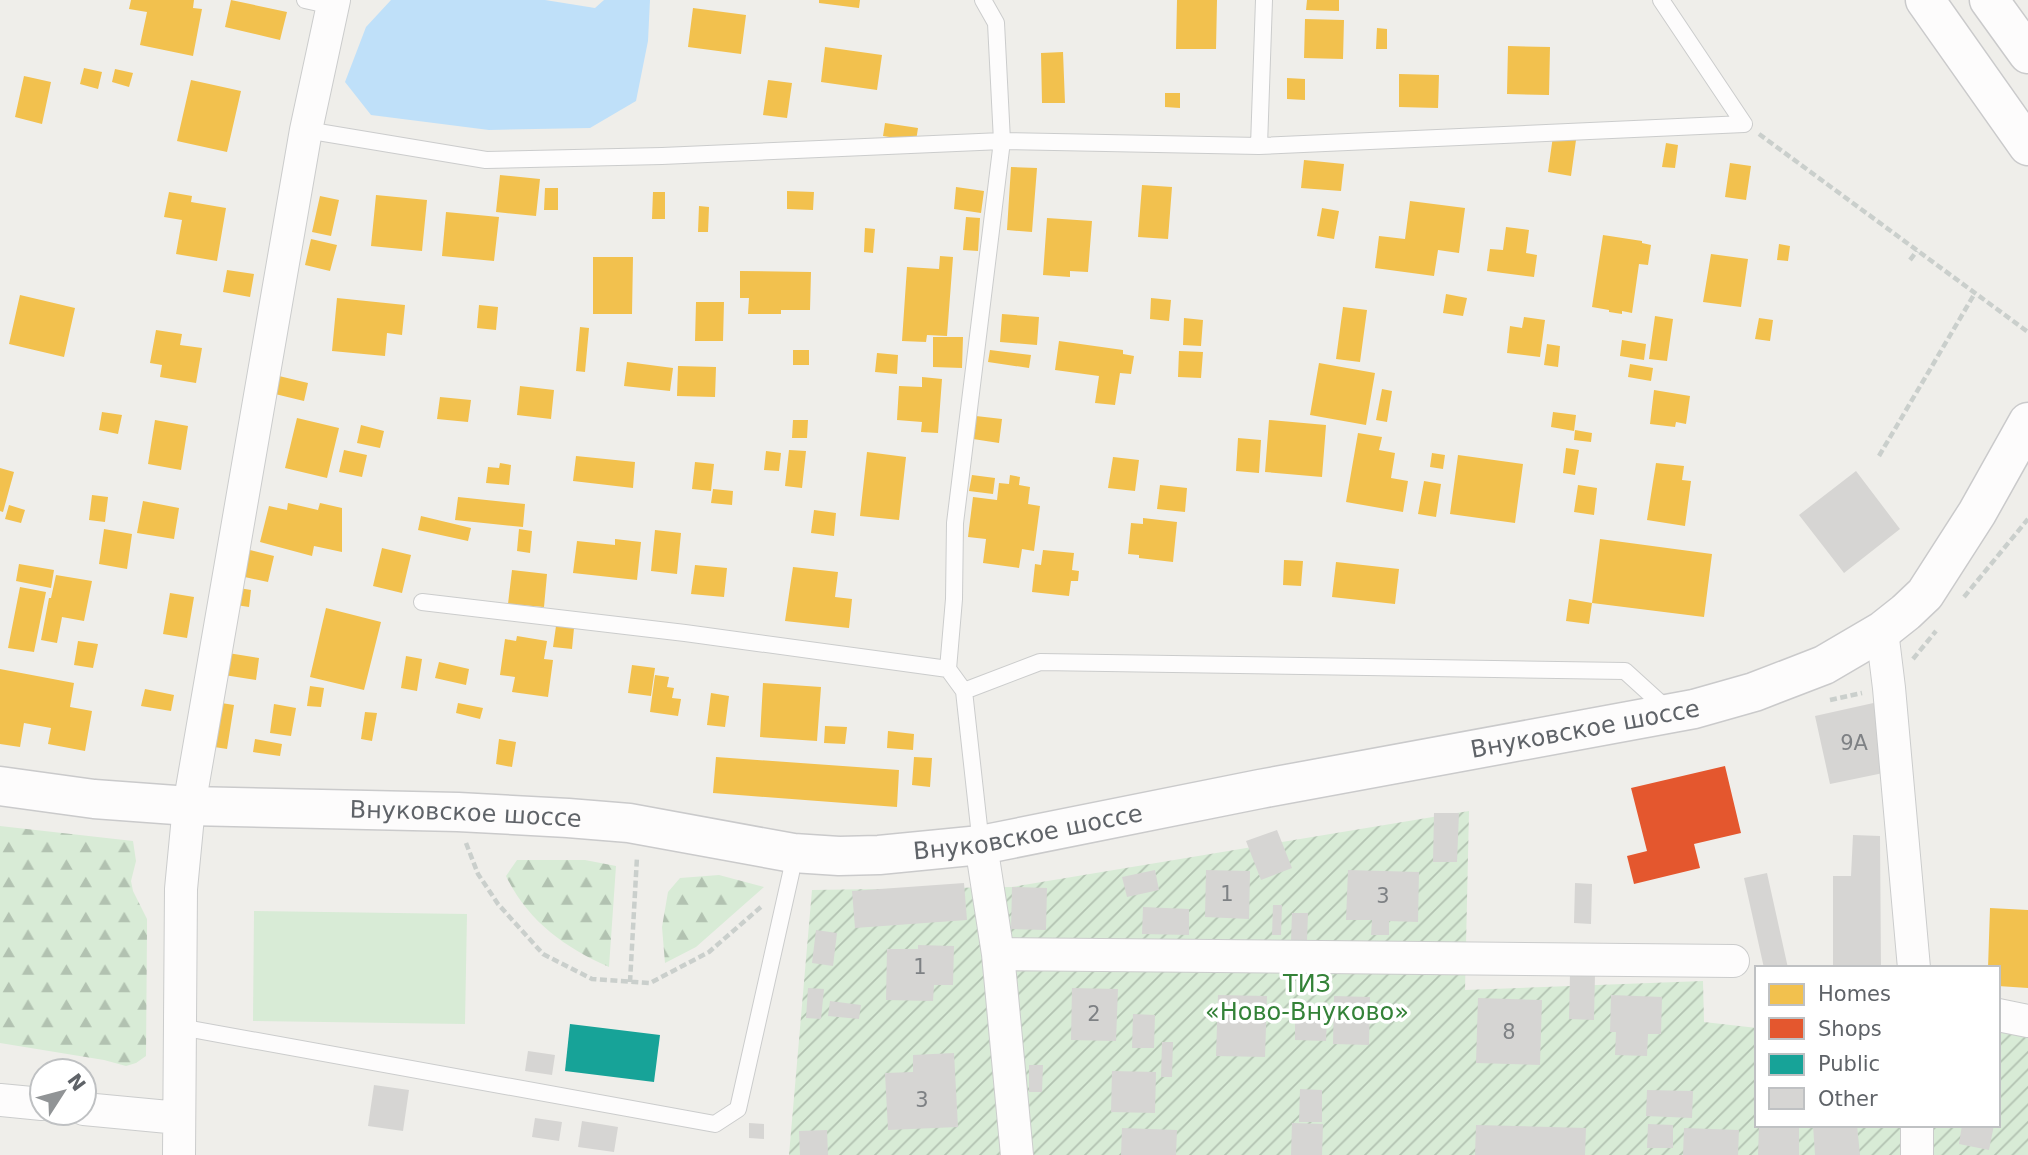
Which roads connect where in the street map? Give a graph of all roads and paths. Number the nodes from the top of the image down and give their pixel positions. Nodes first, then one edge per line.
1 (984, 0) edge
2 (1264, 0) edge
3 (1661, 0) edge
4 (1924, 0) edge
5 (1989, 0) edge
6 (324, 2) edge
7 (2028, 54) edge
8 (1744, 124) junction
9 (306, 130) junction
10 (1002, 141) junction
11 (1259, 146) junction
12 (2028, 146) edge
13 (1917, 251) junction
14 (1910, 260) dead end
15 (1975, 293) junction
16 (2028, 332) edge
17 (2028, 422) edge
18 (1879, 456) dead end
19 (2028, 463) edge
20 (1977, 513) junction
21 (422, 602) dead end
22 (1882, 631) junction
23 (947, 669) junction
24 (964, 691) junction
25 (1672, 713) junction
26 (0, 786) edge
27 (189, 806) junction
28 (458, 812) junction
29 (981, 845) junction
30 (638, 856) dead end
31 (792, 863) junction
32 (998, 954) junction
33 (1734, 961) dead end
34 (1914, 966) edge
35 (630, 982) junction
36 (2000, 1015) edge
37 (2028, 1021) edge
38 (180, 1027) junction
39 (0, 1100) edge
40 (28, 1103) edge
41 (98, 1110) edge
42 (179, 1118) junction
43 (1917, 1127) edge
44 (179, 1155) edge
45 (1017, 1155) edge
46 (1917, 1155) edge

1 - 10 lane
2 - 11 lane
3 - 8 lane
4 - 12 main road
5 - 7 main road
6 - 9 street
8 - 11 lane
8 - 13 path
9 - 10 lane
9 - 27 street
10 - 11 lane
10 - 23 lane
13 - 14 path
13 - 15 path
15 - 16 path
15 - 18 path
17 - 20 main road, Внуковское шоссе
19 - 20 main road, Внуковское шоссе
20 - 22 main road, Внуковское шоссе
21 - 23 lane
22 - 25 main road, Внуковское шоссе
22 - 34 street
23 - 24 lane
24 - 25 lane
24 - 29 lane
25 - 29 main road, Внуковское шоссе
26 - 27 main road, Внуковское шоссе
27 - 28 main road, Внуковское шоссе
27 - 38 street
28 - 31 main road, Внуковское шоссе
28 - 35 path
29 - 31 main road, Внуковское шоссе
29 - 32 street
30 - 35 path
31 - 35 path
31 - 38 lane
32 - 33 street
32 - 45 street
36 - 37 street
38 - 42 street
39 - 40 street
41 - 42 street
42 - 44 street
43 - 46 street

